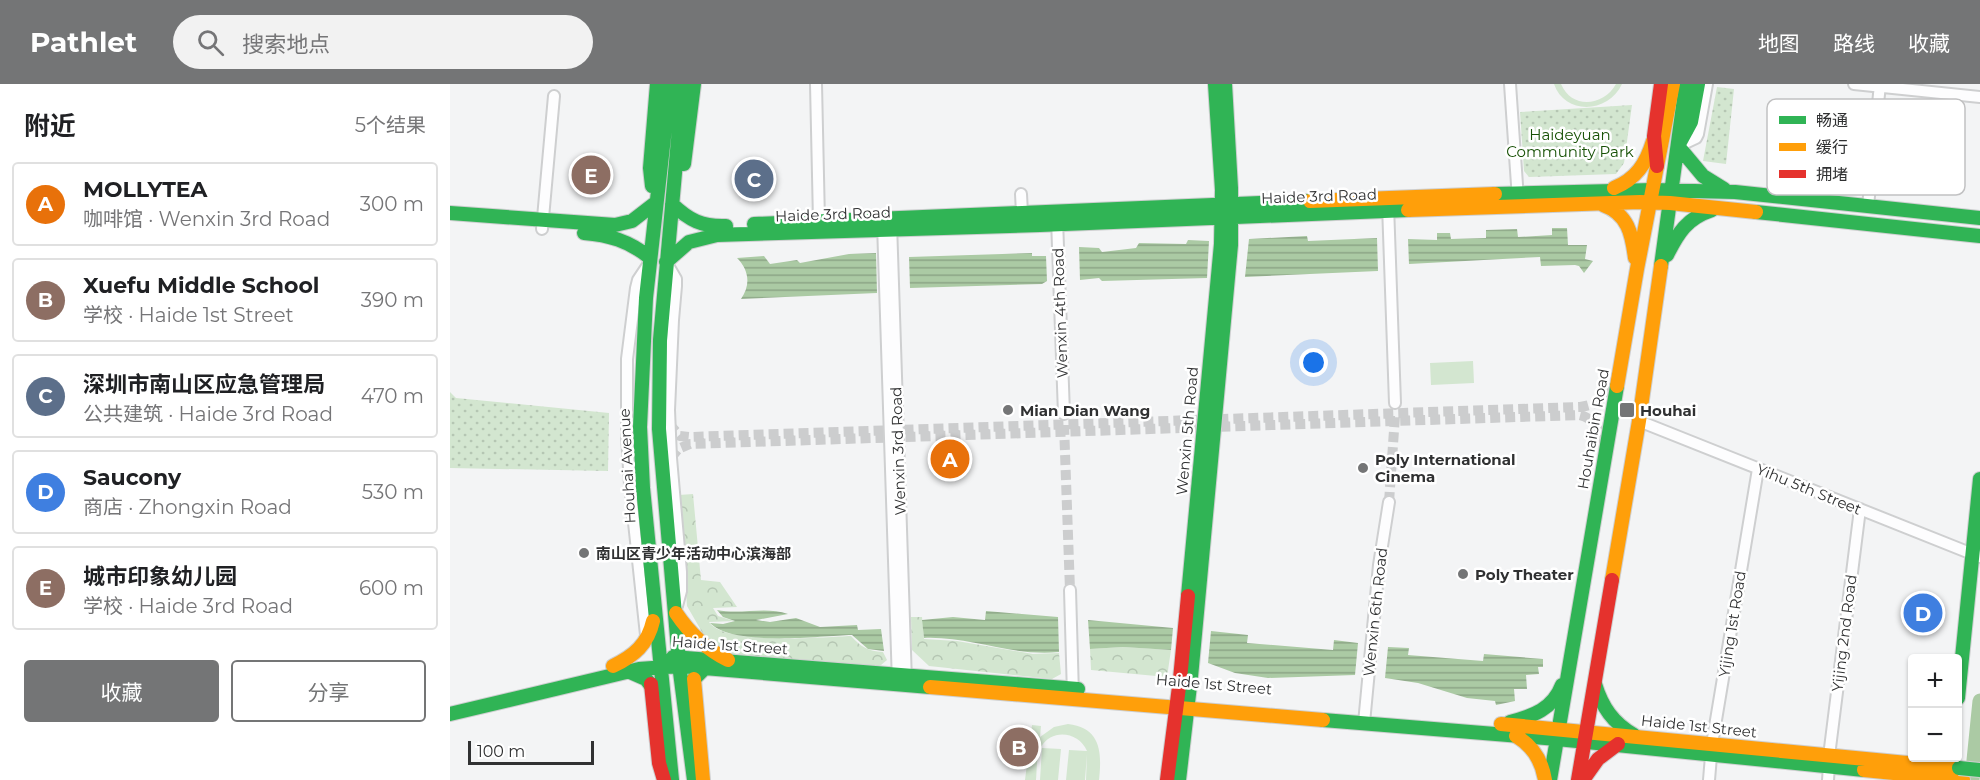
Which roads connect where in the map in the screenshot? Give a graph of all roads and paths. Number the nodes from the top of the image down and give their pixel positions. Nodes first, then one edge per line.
1 (657, 84) edge
2 (670, 84) edge
3 (683, 84) edge
4 (694, 84) edge
5 (816, 84) edge
6 (1215, 84) edge
7 (1225, 84) edge
8 (1510, 84) edge
9 (1661, 84) edge
10 (1673, 84) edge
11 (1686, 84) edge
12 (1698, 84) edge
13 (1707, 84) edge
14 (1854, 84) edge
15 (1880, 85) edge
16 (554, 96) dead end
17 (1980, 97) edge
18 (1654, 136) junction
19 (1678, 146) junction
20 (670, 151) junction
21 (1657, 166) junction
22 (1603, 191) junction
23 (1735, 192) junction
24 (1021, 194) dead end
25 (1869, 195) edge
26 (1652, 196) junction
27 (1671, 197) junction
28 (1518, 199) junction
29 (1595, 203) junction
30 (654, 204) junction
31 (672, 204) junction
32 (1388, 204) junction
33 (1868, 206) junction
34 (1721, 208) junction
35 (1226, 210) junction
36 (450, 213) edge
37 (1022, 213) junction
38 (1980, 218) edge
39 (1057, 219) junction
40 (450, 221) edge
41 (819, 221) junction
42 (887, 223) junction
43 (542, 225) junction
44 (1980, 236) edge
45 (648, 261) junction
46 (666, 262) junction
47 (1663, 262) junction
48 (1637, 269) junction
49 (1395, 403) tunnel mouth
50 (1064, 414) tunnel mouth
51 (1639, 421) junction
52 (1758, 469) junction
53 (1980, 479) edge
54 (1389, 502) tunnel mouth
55 (1860, 509) junction
56 (1976, 556) edge
57 (1070, 590) tunnel mouth
58 (653, 597) junction
59 (675, 612) junction
60 (645, 642) junction
61 (728, 660) junction
62 (679, 661) junction
63 (660, 662) junction
64 (613, 666) junction
65 (1962, 666) edge
66 (706, 668) junction
67 (1567, 669) junction
68 (630, 672) junction
69 (694, 679) junction
70 (902, 680) junction
71 (1594, 680) junction
72 (651, 684) junction
73 (1073, 693) junction
74 (1183, 702) junction
75 (450, 704) edge
76 (685, 712) junction
77 (450, 714) edge
78 (1365, 718) junction
79 (667, 723) junction
80 (1495, 724) junction
81 (1558, 734) junction
82 (1514, 735) junction
83 (1585, 736) junction
84 (1648, 738) junction
85 (1617, 745) junction
86 (1712, 749) junction
87 (1828, 767) edge
88 (1980, 770) edge
89 (1954, 773) edge
90 (664, 780) edge
91 (672, 780) edge
92 (694, 780) edge
93 (703, 780) edge
94 (1167, 780) edge
95 (1179, 780) edge
96 (1545, 780) edge
97 (1550, 780) edge
98 (1578, 780) edge
99 (1583, 780) edge
100 (1709, 780) edge

1 - 30 main road
2 - 20 main road
3 - 20 main road
4 - 31 main road
5 - 41 street
6 - 35 main road, Wenxin 5th Road
7 - 35 main road, Wenxin 5th Road
8 - 28 street
9 - 18 main road
10 - 21 main road, Houhaibin Road
11 - 19 main road
12 - 19 main road
13 - 19 street
14 - 15 street
15 - 17 street
16 - 43 street
18 - 21 main road
18 - 22 main road
19 - 23 main road
19 - 27 main road
20 - 30 main road, Houhai Avenue
20 - 31 main road
21 - 26 main road, Houhaibin Road
22 - 26 main road, Haide 3rd Road
22 - 28 main road, Haide 3rd Road
23 - 27 main road, Haide 3rd Road
23 - 33 main road, Haide 3rd Road
24 - 37 street
25 - 33 street
26 - 27 main road, Haide 3rd Road
26 - 29 main road, Haide 3rd Road
26 - 48 main road, Houhaibin Road
27 - 34 main road, Haide 3rd Road
27 - 47 main road
28 - 29 main road, Haide 3rd Road
28 - 32 main road, Haide 3rd Road
29 - 48 main road
30 - 43 main road
30 - 45 main road, Houhai Avenue
31 - 41 main road, Haide 3rd Road
31 - 46 main road
32 - 35 main road, Haide 3rd Road
32 - 49 street
33 - 38 main road, Haide 3rd Road
34 - 44 main road, Haide 3rd Road
34 - 47 main road
35 - 39 main road, Haide 3rd Road
35 - 74 main road, Wenxin 5th Road
36 - 43 main road
37 - 39 main road, Haide 3rd Road
37 - 42 main road, Haide 3rd Road
39 - 42 main road, Haide 3rd Road
39 - 50 street, Wenxin 4th Road
40 - 43 main road
41 - 42 main road, Haide 3rd Road
42 - 46 main road, Haide 3rd Road
42 - 70 street, Wenxin 3rd Road
43 - 45 main road
45 - 58 main road, Houhai Avenue
45 - 60 street
46 - 59 main road
47 - 51 main road
48 - 67 main road, Houhaibin Road
51 - 52 street, Yihu 5th Street
51 - 71 main road
52 - 55 street, Yihu 5th Street
52 - 86 street, Yijing 1st Road
53 - 56 main road
54 - 78 street, Wenxin 6th Road
55 - 56 street, Yihu 5th Street
55 - 87 street, Yijing 2nd Road
56 - 65 main road
57 - 73 street
58 - 60 main road
58 - 63 main road, Houhai Avenue
59 - 61 main road
59 - 62 main road
60 - 64 main road
61 - 62 main road, Haide 1st Street
61 - 70 main road, Haide 1st Street
62 - 63 main road, Haide 1st Street
62 - 66 main road, Haide 1st Street
62 - 76 main road
63 - 64 main road, Haide 1st Street
63 - 68 main road, Haide 1st Street
63 - 79 main road, Houhai Avenue
64 - 75 main road, Haide 1st Street
66 - 69 main road
66 - 70 main road, Haide 1st Street
67 - 80 main road
67 - 81 main road, Houhaibin Road
68 - 72 main road
68 - 77 main road, Haide 1st Street
69 - 76 main road
69 - 93 main road
70 - 73 main road, Haide 1st Street
71 - 83 main road
71 - 84 main road
72 - 79 main road
72 - 90 main road
73 - 74 main road, Haide 1st Street
74 - 78 main road, Haide 1st Street
74 - 94 main road, Wenxin 5th Road
74 - 95 main road, Wenxin 5th Road
76 - 92 main road
78 - 80 main road, Haide 1st Street
78 - 82 main road, Haide 1st Street
79 - 91 main road, Houhai Avenue
80 - 81 main road, Haide 1st Street
81 - 82 main road, Haide 1st Street
81 - 83 main road, Haide 1st Street
81 - 97 main road, Houhaibin Road
82 - 96 main road
83 - 84 main road, Haide 1st Street
83 - 85 main road, Haide 1st Street
83 - 98 main road
84 - 85 main road
84 - 86 main road, Haide 1st Street
85 - 86 main road, Haide 1st Street
85 - 99 main road
86 - 87 main road, Haide 1st Street
86 - 100 street, Yijing 1st Road
87 - 89 main road, Haide 1st Street
88 - 89 main road, Haide 1st Street, bridge

